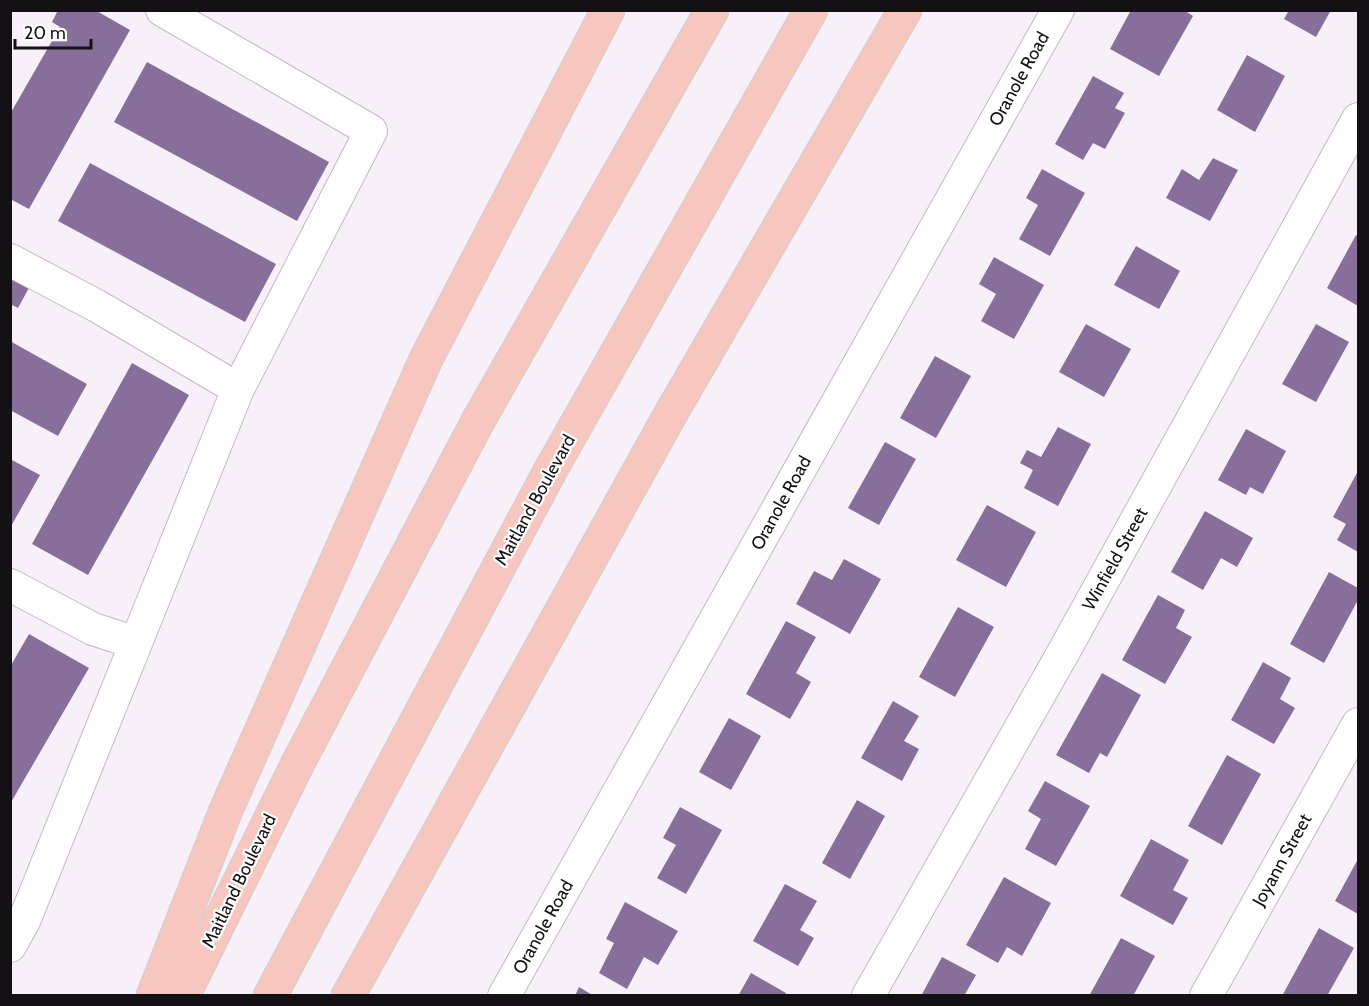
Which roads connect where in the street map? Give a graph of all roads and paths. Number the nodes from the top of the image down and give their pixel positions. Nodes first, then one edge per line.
1 (162, 10) edge
2 (608, 10) edge
3 (712, 10) edge
4 (811, 10) edge
5 (904, 10) edge
6 (1058, 10) edge
7 (1359, 120) edge
8 (10, 260) edge
9 (238, 389) junction
10 (10, 585) edge
11 (136, 643) junction
12 (1359, 724) edge
13 (10, 946) edge
14 (153, 996) edge
15 (183, 996) edge
16 (270, 996) edge
17 (348, 996) edge
18 (504, 996) edge
19 (868, 996) edge
20 (1206, 996) edge

1 - 9 street
2 - 14 highway
3 - 15 highway, Maitland Boulevard
4 - 16 highway, Maitland Boulevard
5 - 17 highway
6 - 18 street, Oranole Road
7 - 19 street, Winfield Street
8 - 9 street
9 - 11 street
10 - 11 street
11 - 13 street
12 - 20 street, Joyann Street

